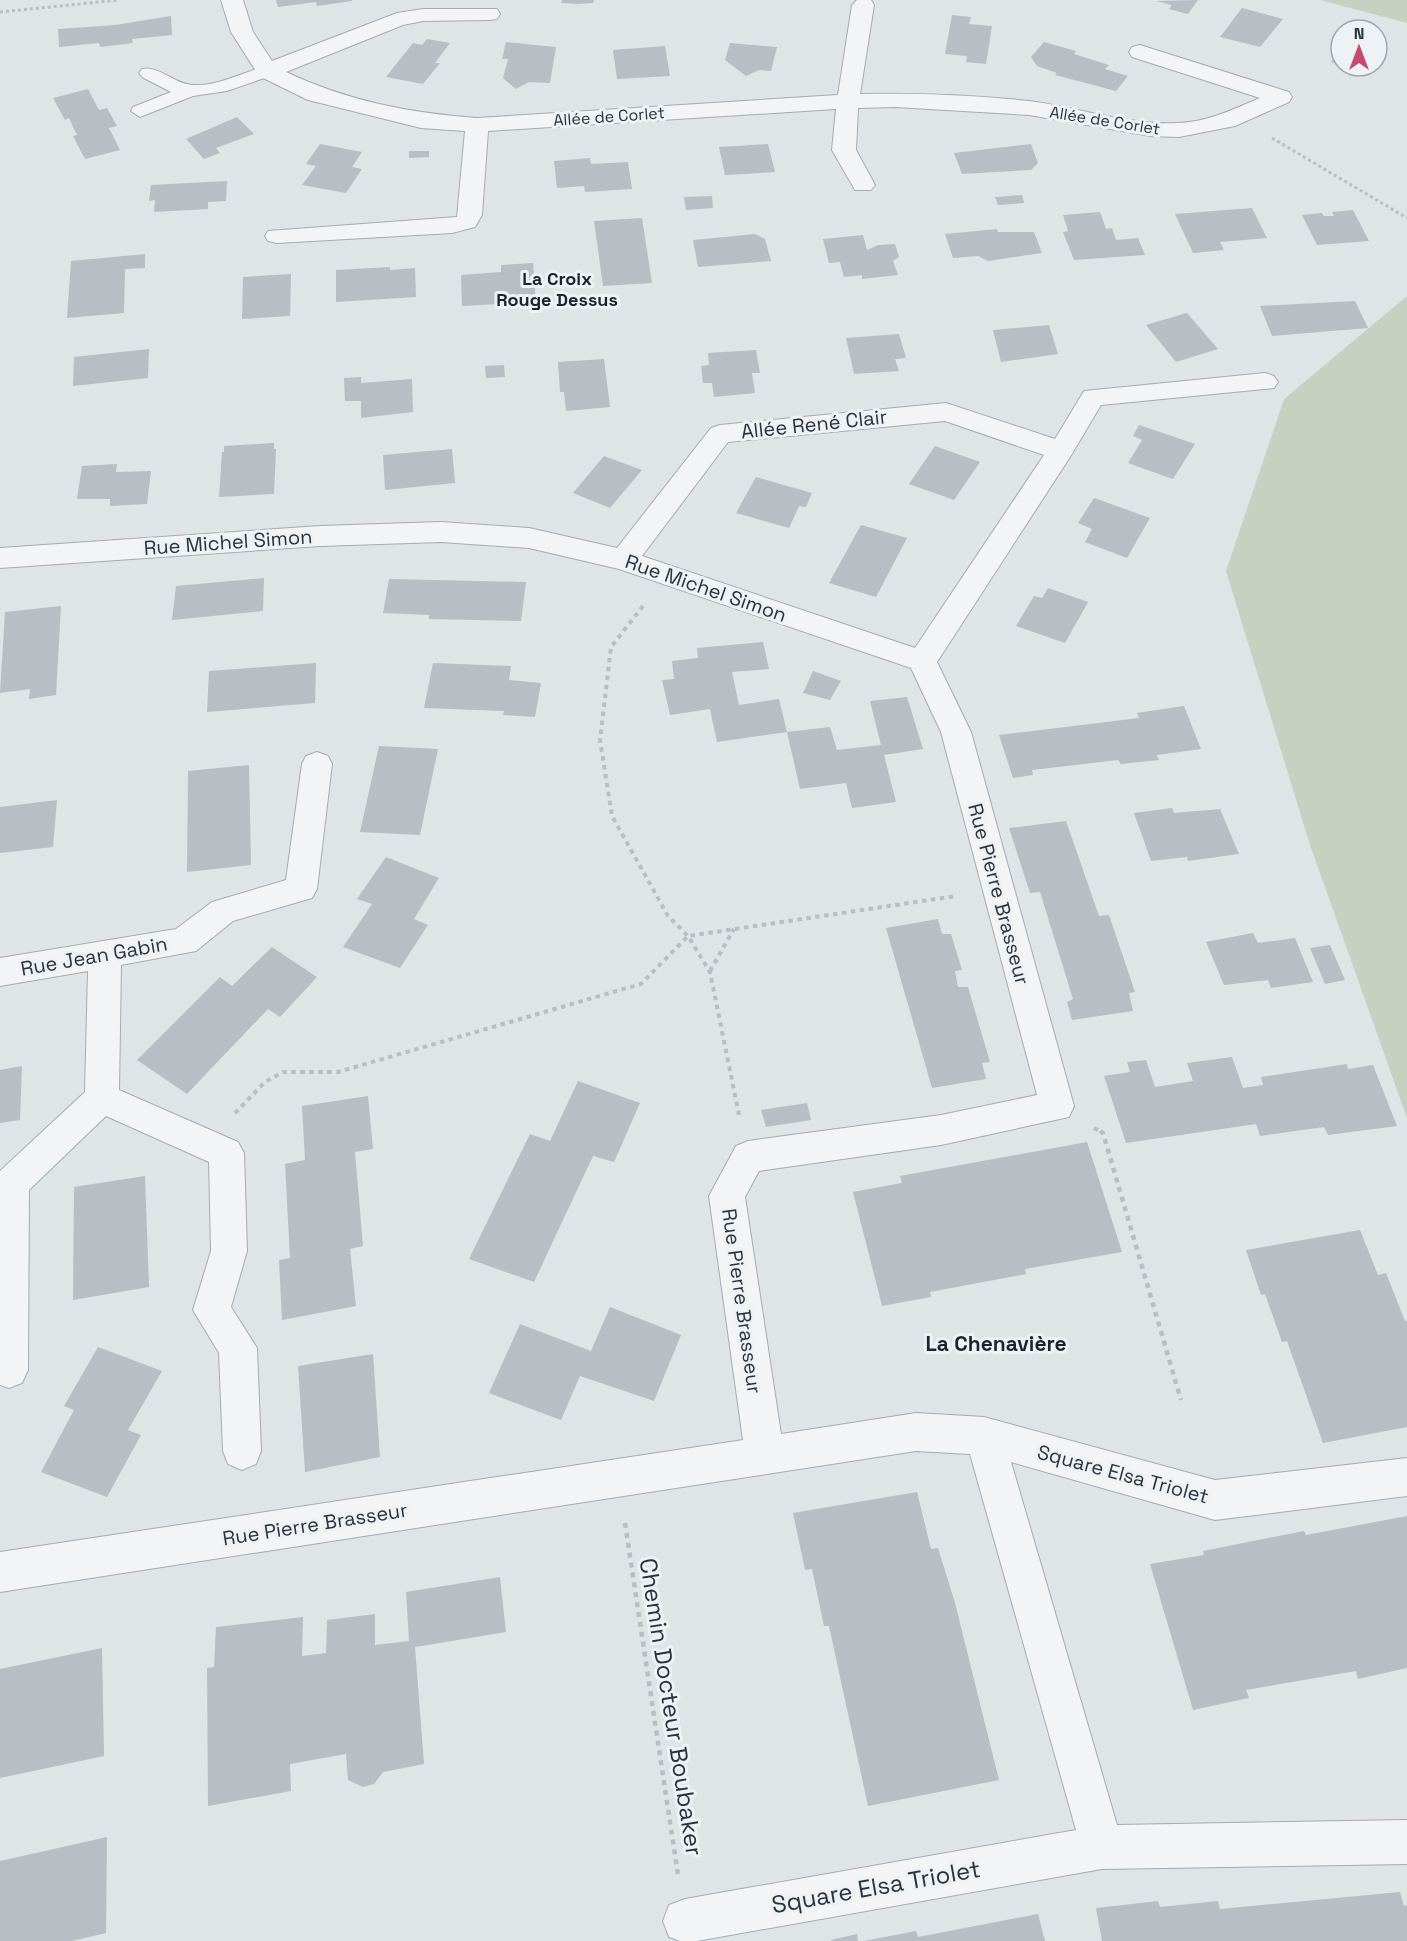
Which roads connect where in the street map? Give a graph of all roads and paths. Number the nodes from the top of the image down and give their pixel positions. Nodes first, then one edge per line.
1 (119, 0) edge
2 (232, 0) edge
3 (863, 5) dead end
4 (0, 12) edge
5 (489, 14) dead end
6 (1140, 52) dead end
7 (267, 71) junction
8 (148, 73) dead end
9 (190, 91) junction
10 (849, 101) junction
11 (140, 111) dead end
12 (1227, 121) junction
13 (477, 125) junction
14 (863, 185) dead end
15 (1407, 218) edge
16 (277, 236) dead end
17 (1265, 382) dead end
18 (1061, 451) junction
19 (0, 558) edge
20 (623, 560) junction
21 (667, 575) junction
22 (922, 661) junction
23 (317, 764) dead end
24 (998, 889) junction
25 (734, 929) junction
26 (688, 936) junction
27 (105, 954) junction
28 (0, 972) edge
29 (710, 972) junction
30 (102, 1098) junction
31 (1057, 1107) junction
32 (206, 1144) junction
33 (748, 1157) junction
34 (9, 1370) dead end
35 (1181, 1400) dead end
36 (984, 1436) junction
37 (242, 1451) dead end
38 (765, 1456) junction
39 (618, 1478) junction
40 (1407, 1478) edge
41 (0, 1572) edge
42 (1407, 1842) edge
43 (1102, 1847) junction
44 (685, 1921) joint

1 - 4 path
2 - 7 street
3 - 10 street
5 - 7 street
6 - 12 street, Allée de Corlet
7 - 9 lane
7 - 13 street, Allée de Corlet
8 - 9 lane
9 - 11 lane
10 - 12 street, Allée de Corlet
10 - 13 street, Allée de Corlet
10 - 14 street
12 - 15 path
13 - 16 street
17 - 18 street
18 - 20 street, Allée René Clair
18 - 22 street
19 - 20 street, Rue Michel Simon
20 - 21 street, Rue Michel Simon
21 - 22 street, Rue Michel Simon
21 - 26 path
22 - 24 street, Rue Pierre Brasseur
23 - 27 street, Rue Jean Gabin
24 - 25 path
24 - 31 street, Rue Pierre Brasseur
25 - 26 path
25 - 29 path
26 - 29 path
26 - 32 path
27 - 28 street, Rue Jean Gabin
27 - 30 street
29 - 33 path
30 - 32 street
30 - 34 street
31 - 33 street
31 - 35 path
32 - 37 street
33 - 38 street, Rue Pierre Brasseur
36 - 38 street, Square Elsa Triolet
36 - 40 street, Square Elsa Triolet
36 - 43 street
38 - 39 street, Rue Pierre Brasseur
39 - 41 street, Rue Pierre Brasseur
39 - 44 path, Chemin Docteur Boubaker
42 - 43 street, Square Elsa Triolet
43 - 44 street, Square Elsa Triolet

